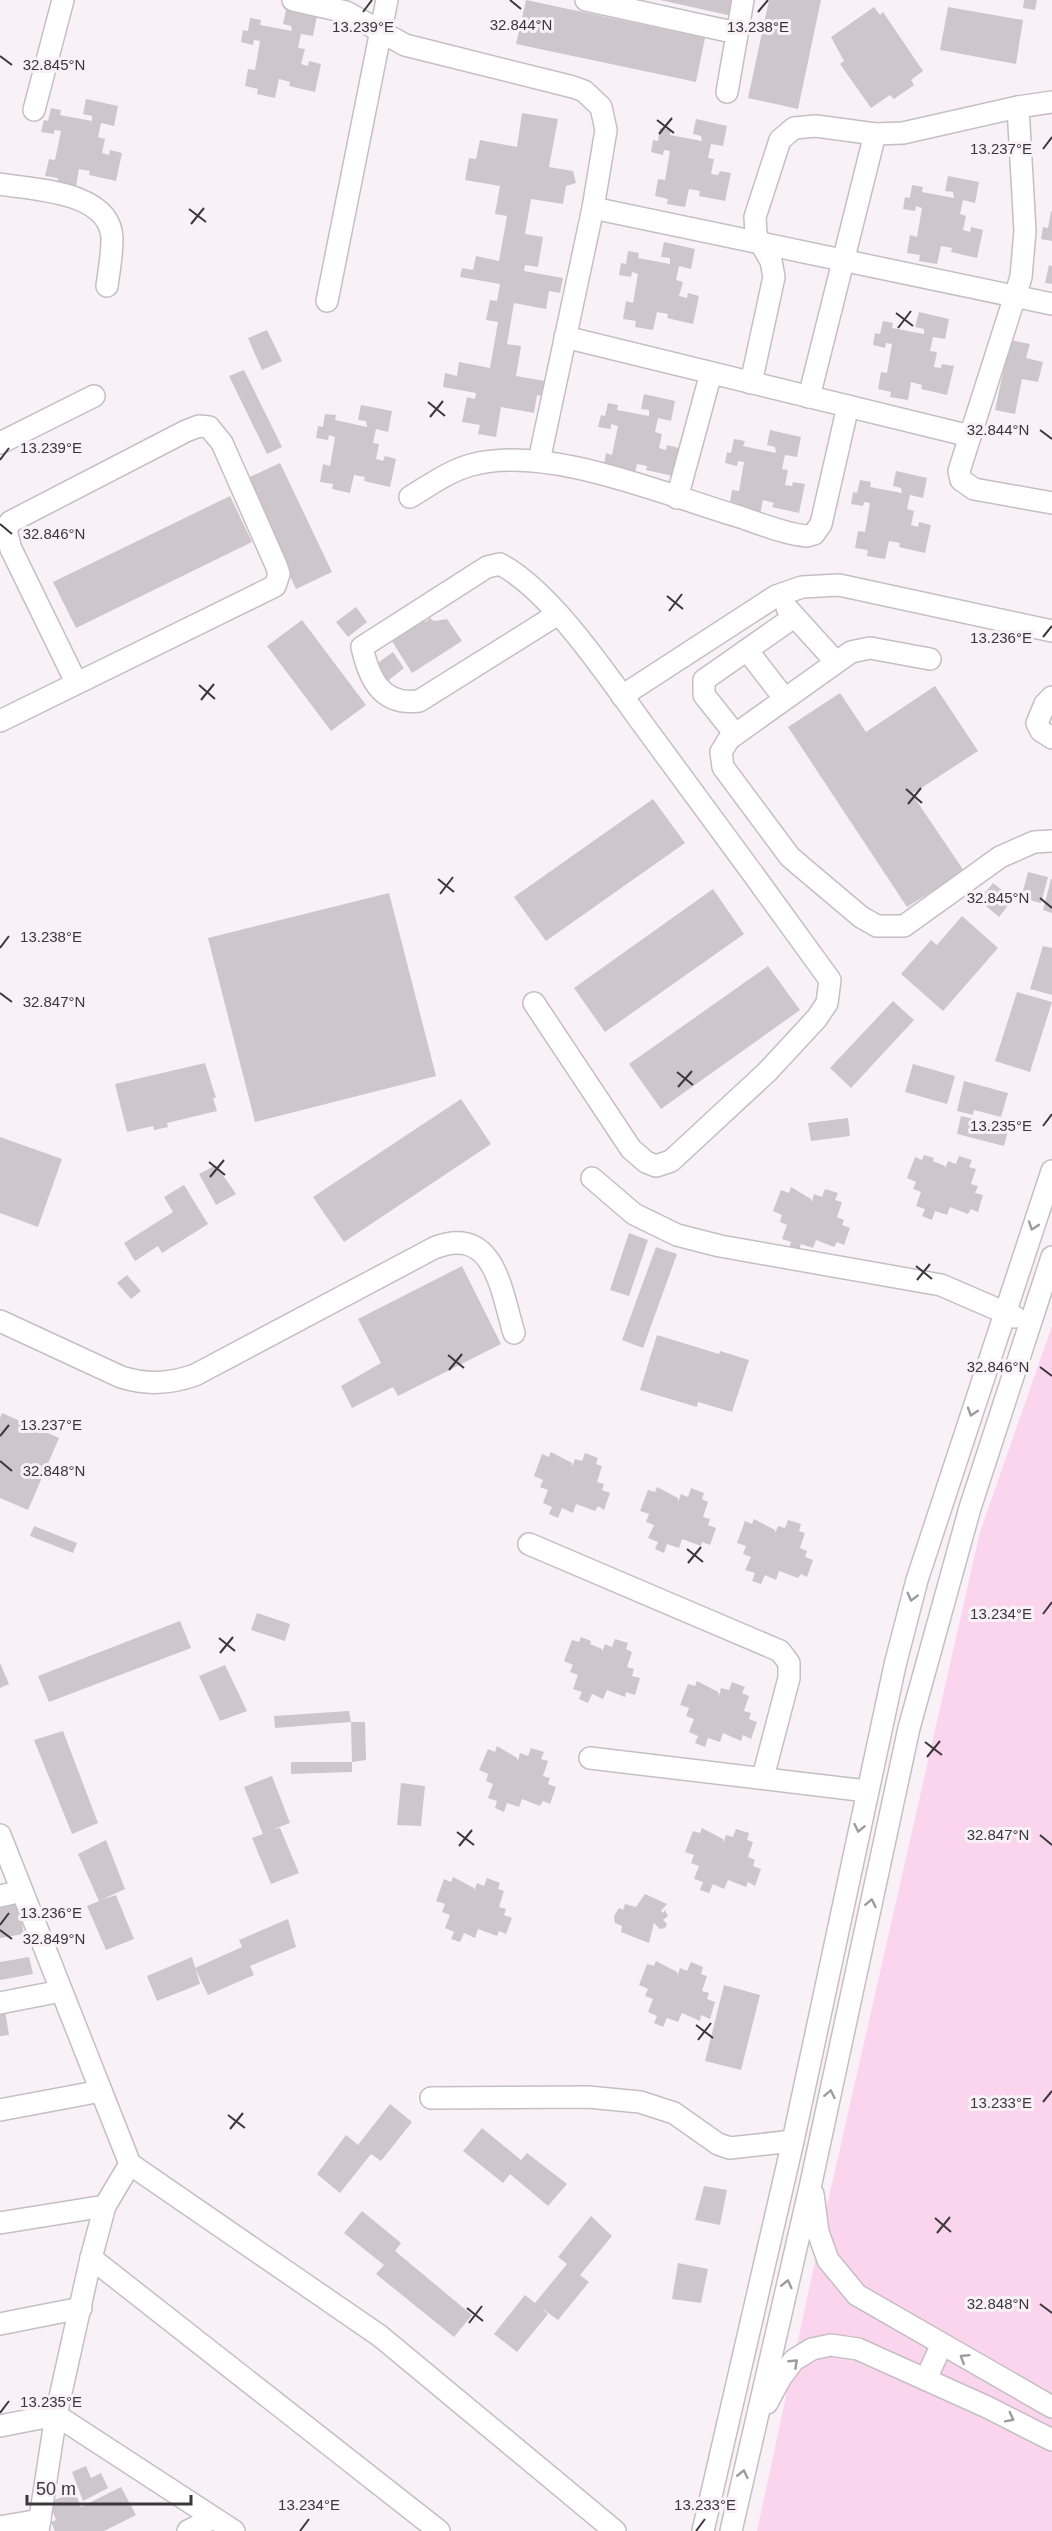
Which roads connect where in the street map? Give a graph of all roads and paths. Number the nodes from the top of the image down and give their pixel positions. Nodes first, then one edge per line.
1 (63, 0) edge
2 (292, 0) edge
3 (387, 0) edge
4 (586, 0) edge
5 (743, 0) edge
6 (380, 31) junction
7 (737, 33) junction
8 (727, 92) dead end
9 (1052, 102) edge
10 (1018, 106) junction
11 (34, 110) dead end
12 (874, 134) junction
13 (0, 184) edge
14 (593, 208) junction
15 (760, 244) junction
16 (843, 261) junction
17 (107, 286) dead end
18 (1015, 298) junction
19 (327, 301) dead end
20 (1052, 304) edge
21 (565, 337) junction
22 (711, 373) junction
23 (751, 383) junction
24 (94, 396) dead end
25 (809, 397) junction
26 (848, 406) junction
27 (970, 436) junction
28 (0, 443) edge
29 (539, 460) junction
30 (410, 497) dead end
31 (677, 498) junction
32 (1052, 503) edge
33 (776, 596) junction
34 (558, 614) junction
35 (794, 617) junction
36 (1052, 631) edge
37 (747, 650) junction
38 (930, 659) dead end
39 (835, 661) junction
40 (76, 682) junction
41 (622, 696) junction
42 (1052, 697) edge
43 (784, 698) junction
44 (0, 720) edge
45 (735, 734) junction
46 (1052, 738) edge
47 (1052, 841) edge
48 (534, 1003) dead end
49 (1052, 1171) edge
50 (592, 1178) dead end
51 (1052, 1257) edge
52 (1004, 1312) junction
53 (0, 1321) edge
54 (1029, 1324) junction
55 (514, 1333) dead end
56 (529, 1544) dead end
57 (590, 1758) dead end
58 (763, 1777) junction
59 (867, 1791) junction
60 (0, 1835) edge
61 (22, 1892) junction
62 (0, 1896) edge
63 (61, 1991) junction
64 (0, 2002) edge
65 (101, 2091) junction
66 (431, 2098) dead end
67 (0, 2110) edge
68 (793, 2141) junction
69 (130, 2164) junction
70 (811, 2183) junction
71 (105, 2206) junction
72 (0, 2223) edge
73 (92, 2258) junction
74 (81, 2308) junction
75 (0, 2324) edge
76 (942, 2344) junction
77 (926, 2379) junction
78 (1003, 2380) junction
79 (987, 2407) junction
80 (1052, 2407) edge
81 (56, 2415) junction
82 (0, 2426) edge
83 (753, 2430) junction
84 (1052, 2440) edge
85 (213, 2518) junction
86 (39, 2525) edge
87 (0, 2527) edge
88 (188, 2531) edge
89 (234, 2531) edge
90 (439, 2531) edge
91 (615, 2531) edge
92 (703, 2531) edge
93 (731, 2531) edge

1 - 11 street
2 - 6 street
3 - 6 street
4 - 7 street
5 - 7 street
6 - 14 street
6 - 19 street
7 - 8 street
9 - 10 street
10 - 12 street
10 - 18 street
12 - 15 street
12 - 16 street
13 - 17 street
14 - 15 street
14 - 21 street
15 - 16 street
15 - 23 street
16 - 18 street
16 - 25 street
18 - 20 street
18 - 27 street
21 - 22 street
21 - 29 street
22 - 23 street
22 - 31 street
23 - 25 street
24 - 28 street
25 - 26 street
26 - 27 street
26 - 31 street
27 - 32 street
29 - 30 street
29 - 31 street
33 - 35 street
33 - 36 street
33 - 41 street
34 - 34 street
34 - 41 street
35 - 37 street
35 - 39 street
37 - 43 street
37 - 45 street
38 - 39 street
39 - 43 street
40 - 40 street
40 - 44 street
41 - 48 street
42 - 46 street
43 - 45 street
45 - 47 street
49 -> 52 street
50 - 52 street
51 - 54 street
52 - 54 street
52 -> 59 street
53 - 55 street
70 -> 54 street
56 - 58 street
57 - 58 street
58 - 59 street
59 -> 68 street
60 - 61 street
61 - 62 street
61 - 63 street
63 - 64 street
63 - 65 street
65 - 67 street
65 - 69 street
66 - 68 street
68 - 92 street
69 - 71 street
69 - 91 street
70 - 76 street
83 -> 70 street
71 - 72 street
71 - 73 street
73 - 74 street
73 - 90 street
74 - 75 street
74 - 81 street
76 - 77 street
78 -> 76 street
77 - 79 street
83 -> 77 street
78 - 79 street
78 - 80 street
79 -> 84 street
81 - 82 street
81 - 85 street
81 - 86 street
93 -> 83 street
85 - 88 street
85 - 89 street
86 - 87 street

